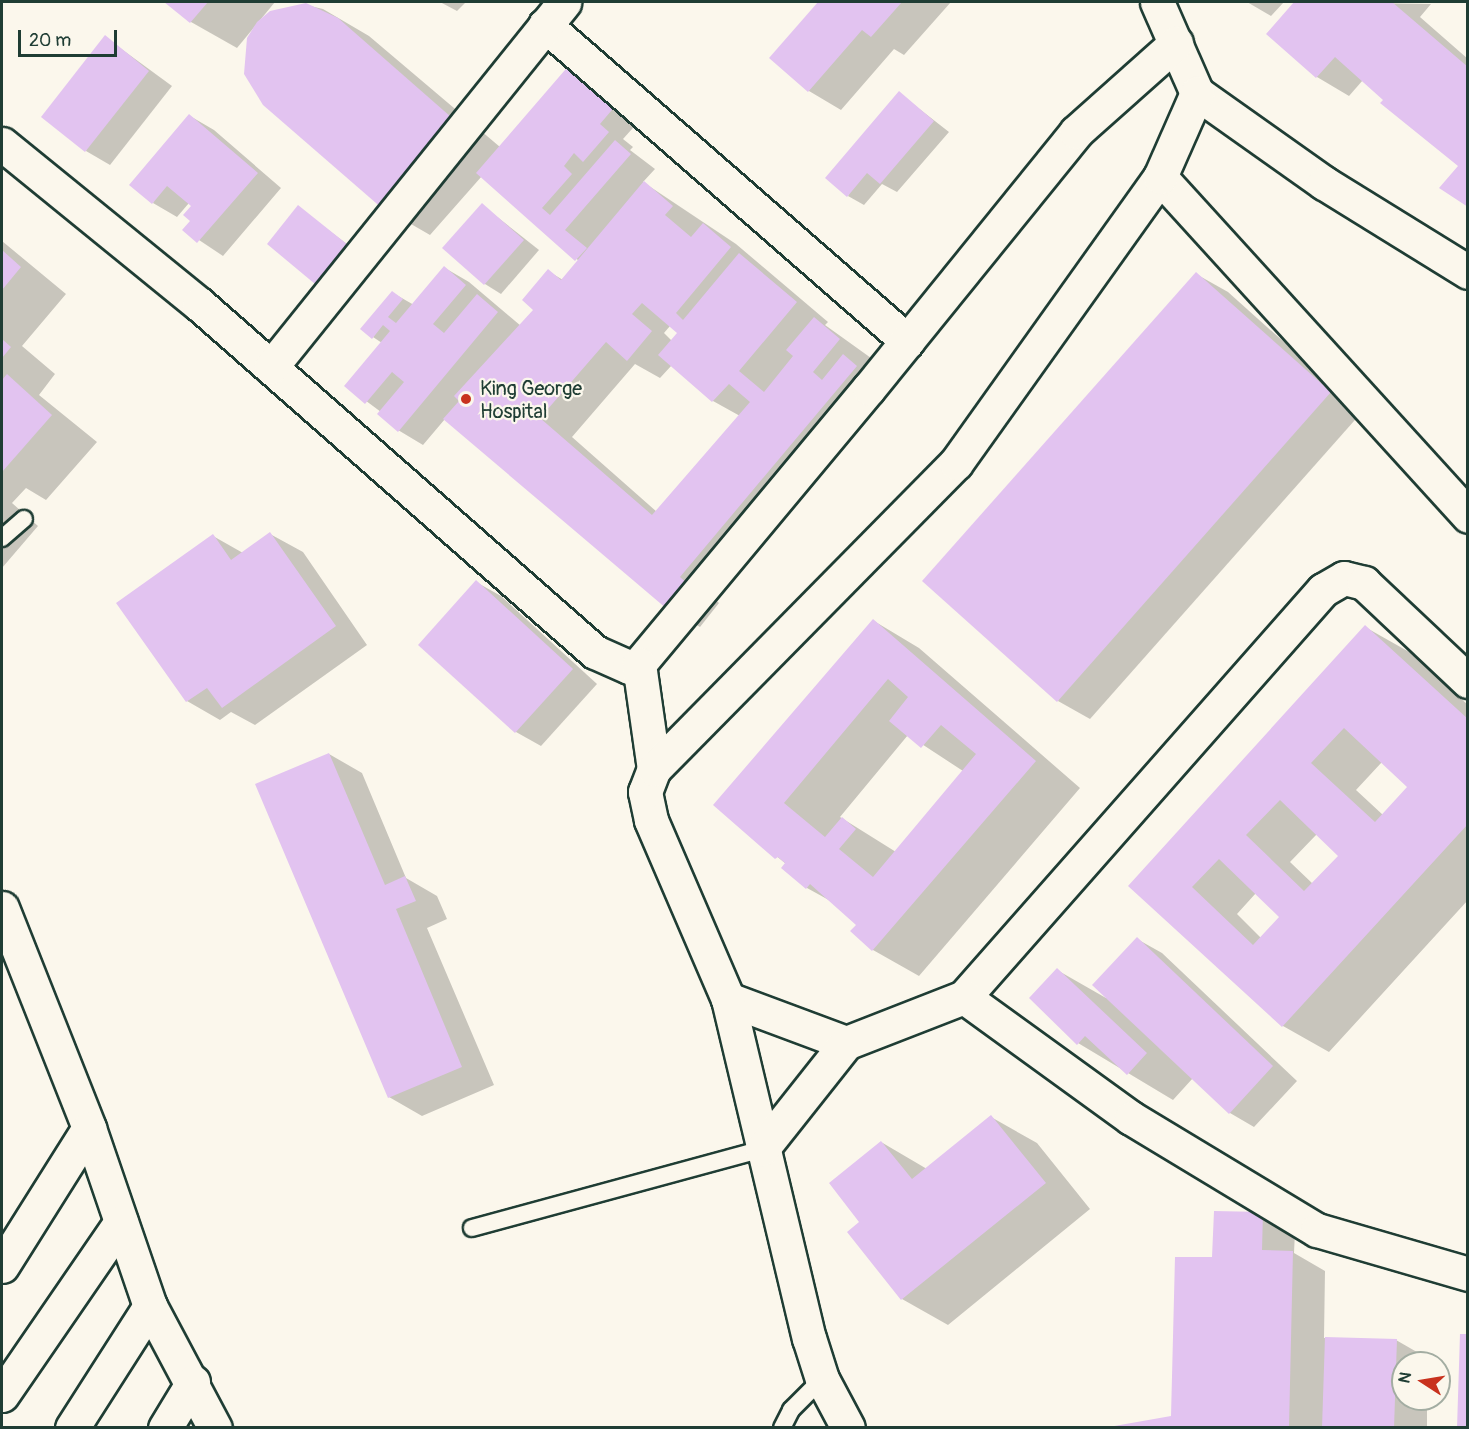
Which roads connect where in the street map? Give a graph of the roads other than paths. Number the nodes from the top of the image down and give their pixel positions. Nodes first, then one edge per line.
1 (1157, 2) edge
2 (554, 13) edge
3 (1176, 43) junction
4 (1197, 93) junction
5 (2, 144) edge
6 (1160, 177) junction
7 (1467, 272) edge
8 (907, 341) junction
9 (271, 367) junction
10 (1467, 516) edge
11 (24, 519) dead end
12 (2, 538) edge
13 (639, 664) junction
14 (1467, 681) edge
15 (654, 769) junction
16 (2, 908) edge
17 (964, 997) junction
18 (728, 999) junction
19 (846, 1043) junction
20 (88, 1128) junction
21 (762, 1149) junction
22 (121, 1222) junction
23 (472, 1228) dead end
24 (2, 1266) edge
25 (1467, 1275) edge
26 (150, 1306) junction
27 (822, 1379) junction
28 (193, 1382) junction
29 (2, 1395) edge
30 (72, 1428) edge
31 (165, 1428) edge
32 (215, 1428) edge
33 (782, 1428) edge
34 (848, 1428) edge

1 - 3 street
2 - 8 street
2 - 9 street
3 - 4 street
3 - 8 street
4 - 6 street
4 - 7 street
5 - 9 street
6 - 10 street
6 - 15 street
8 - 13 street
9 - 13 street
11 - 12 lane
13 - 15 street
14 - 17 street
15 - 18 street
16 - 20 street
17 - 19 street
17 - 25 street
18 - 19 street
18 - 21 street
19 - 21 street
20 - 22 street
20 - 24 street
21 - 23 lane
21 - 27 street
22 - 26 street
22 - 29 street
26 - 28 street
26 - 30 street
27 - 33 lane
27 - 34 street
28 - 31 street
28 - 32 street

